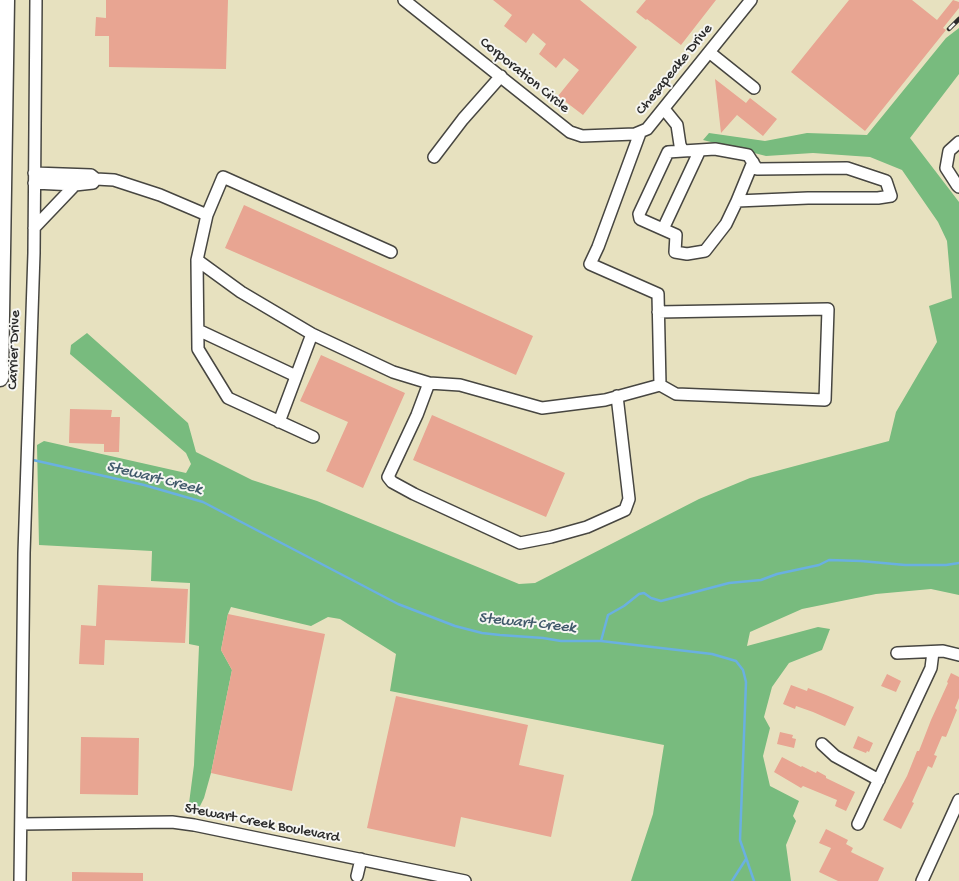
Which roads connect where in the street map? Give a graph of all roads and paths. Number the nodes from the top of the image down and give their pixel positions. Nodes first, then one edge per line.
1 (6, 0) edge
2 (36, 0) edge
3 (404, 0) edge
4 (751, 0) edge
5 (709, 52) junction
6 (501, 76) junction
7 (754, 88) dead end
8 (664, 109) junction
9 (640, 133) junction
10 (959, 142) edge
11 (700, 150) junction
12 (683, 151) junction
13 (434, 157) dead end
14 (752, 162) junction
15 (34, 178) junction
16 (96, 179) junction
17 (75, 185) junction
18 (959, 187) edge
19 (737, 200) junction
20 (207, 215) junction
21 (34, 228) junction
22 (663, 229) junction
23 (391, 252) dead end
24 (197, 260) junction
25 (658, 312) junction
26 (198, 330) junction
27 (312, 334) junction
28 (296, 376) junction
29 (0, 378) edge
30 (429, 383) junction
31 (660, 385) junction
32 (617, 396) junction
33 (279, 422) junction
34 (313, 437) dead end
35 (933, 652) junction
36 (897, 653) dead end
37 (959, 655) edge
38 (822, 744) dead end
39 (879, 780) junction
40 (959, 800) edge
41 (21, 824) junction
42 (858, 824) dead end
43 (361, 860) junction
44 (357, 876) dead end
45 (925, 880) edge
46 (20, 881) edge
47 (465, 881) edge

1 - 29 highway
2 - 15 street, Carrier Drive
3 - 6 street, Corporation Circle
4 - 5 street, Chesapeake Drive
5 - 7 street
5 - 8 street, Chesapeake Drive
6 - 9 street, Corporation Circle
6 - 13 street
8 - 9 street, Chesapeake Drive
8 - 12 street
9 - 25 street
10 - 18 street
11 - 12 street
11 - 14 street
11 - 22 street
12 - 22 street
14 - 19 street
14 - 19 street
15 - 16 street
15 - 17 street
15 - 21 street, Carrier Drive
16 - 17 street
16 - 20 street
17 - 21 street
19 - 22 street
20 - 23 street
20 - 24 street
21 - 41 street, Carrier Drive
24 - 26 street
24 - 27 street
25 - 31 street
25 - 31 street
26 - 28 street
26 - 33 street
27 - 28 street
27 - 30 street
28 - 33 street
30 - 32 street
30 - 32 street
31 - 32 street
33 - 34 street
35 - 36 street
35 - 37 street
35 - 39 street
38 - 39 street
39 - 42 street
40 - 45 street
41 - 43 street, Stewart Creek Boulevard
41 - 46 street, Carrier Drive
43 - 44 street
43 - 47 street, Stewart Creek Boulevard

